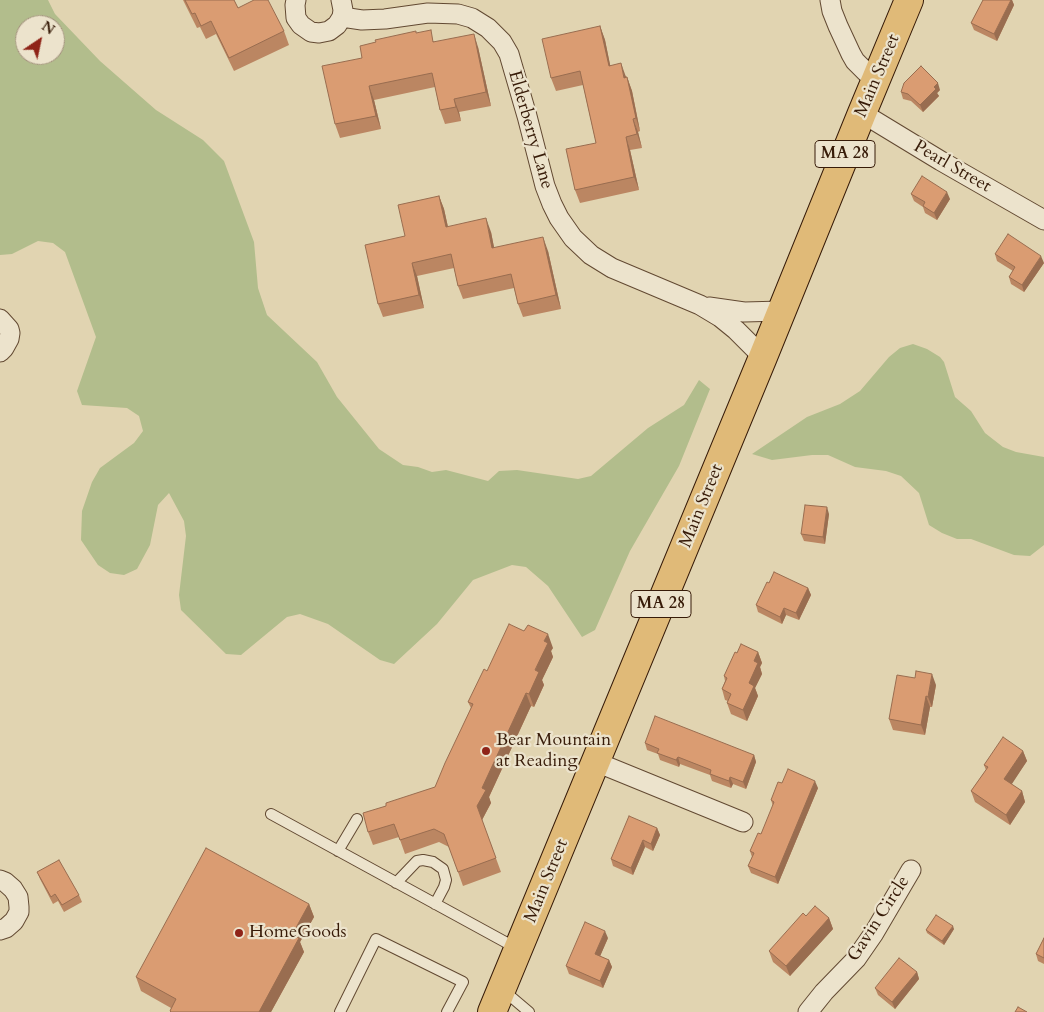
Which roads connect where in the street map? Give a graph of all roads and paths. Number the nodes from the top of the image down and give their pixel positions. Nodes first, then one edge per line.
1 (296, 0) edge
2 (830, 0) edge
3 (909, 0) edge
4 (341, 9) edge
5 (876, 79) junction
6 (862, 113) junction
7 (1044, 220) edge
8 (700, 305) junction
9 (782, 311) junction
10 (0, 319) edge
11 (0, 352) edge
12 (763, 358) junction
13 (596, 762) junction
14 (271, 814) dead end
15 (357, 819) dead end
16 (743, 822) dead end
17 (338, 851) junction
18 (911, 870) dead end
19 (0, 880) edge
20 (396, 883) junction
21 (435, 904) junction
22 (0, 930) edge
23 (518, 950) junction
24 (497, 1000) edge
25 (340, 1012) edge
26 (447, 1012) edge
27 (529, 1012) edge
28 (808, 1012) edge

1 - 4 street, Elderberry Lane
2 - 5 street
3 - 5 main road, Main Street / MA 28
4 - 8 street, Elderberry Lane
5 - 6 main road, Main Street / MA 28
6 - 7 street, Pearl Street
6 - 9 main road, Main Street / MA 28
8 - 9 street, Elderberry Lane
8 - 12 street, Elderberry Lane
9 - 12 main road, Main Street / MA 28
10 - 11 street
12 - 13 main road, Main Street / MA 28
13 - 16 street
13 - 23 main road, Main Street / MA 28
14 - 17 lane
15 - 17 lane
17 - 20 lane
18 - 28 street, Gavin Circle
19 - 22 street
20 - 21 lane
20 - 21 lane
21 - 23 lane
23 - 24 main road, Main Street / MA 28
24 - 27 lane
25 - 26 lane

